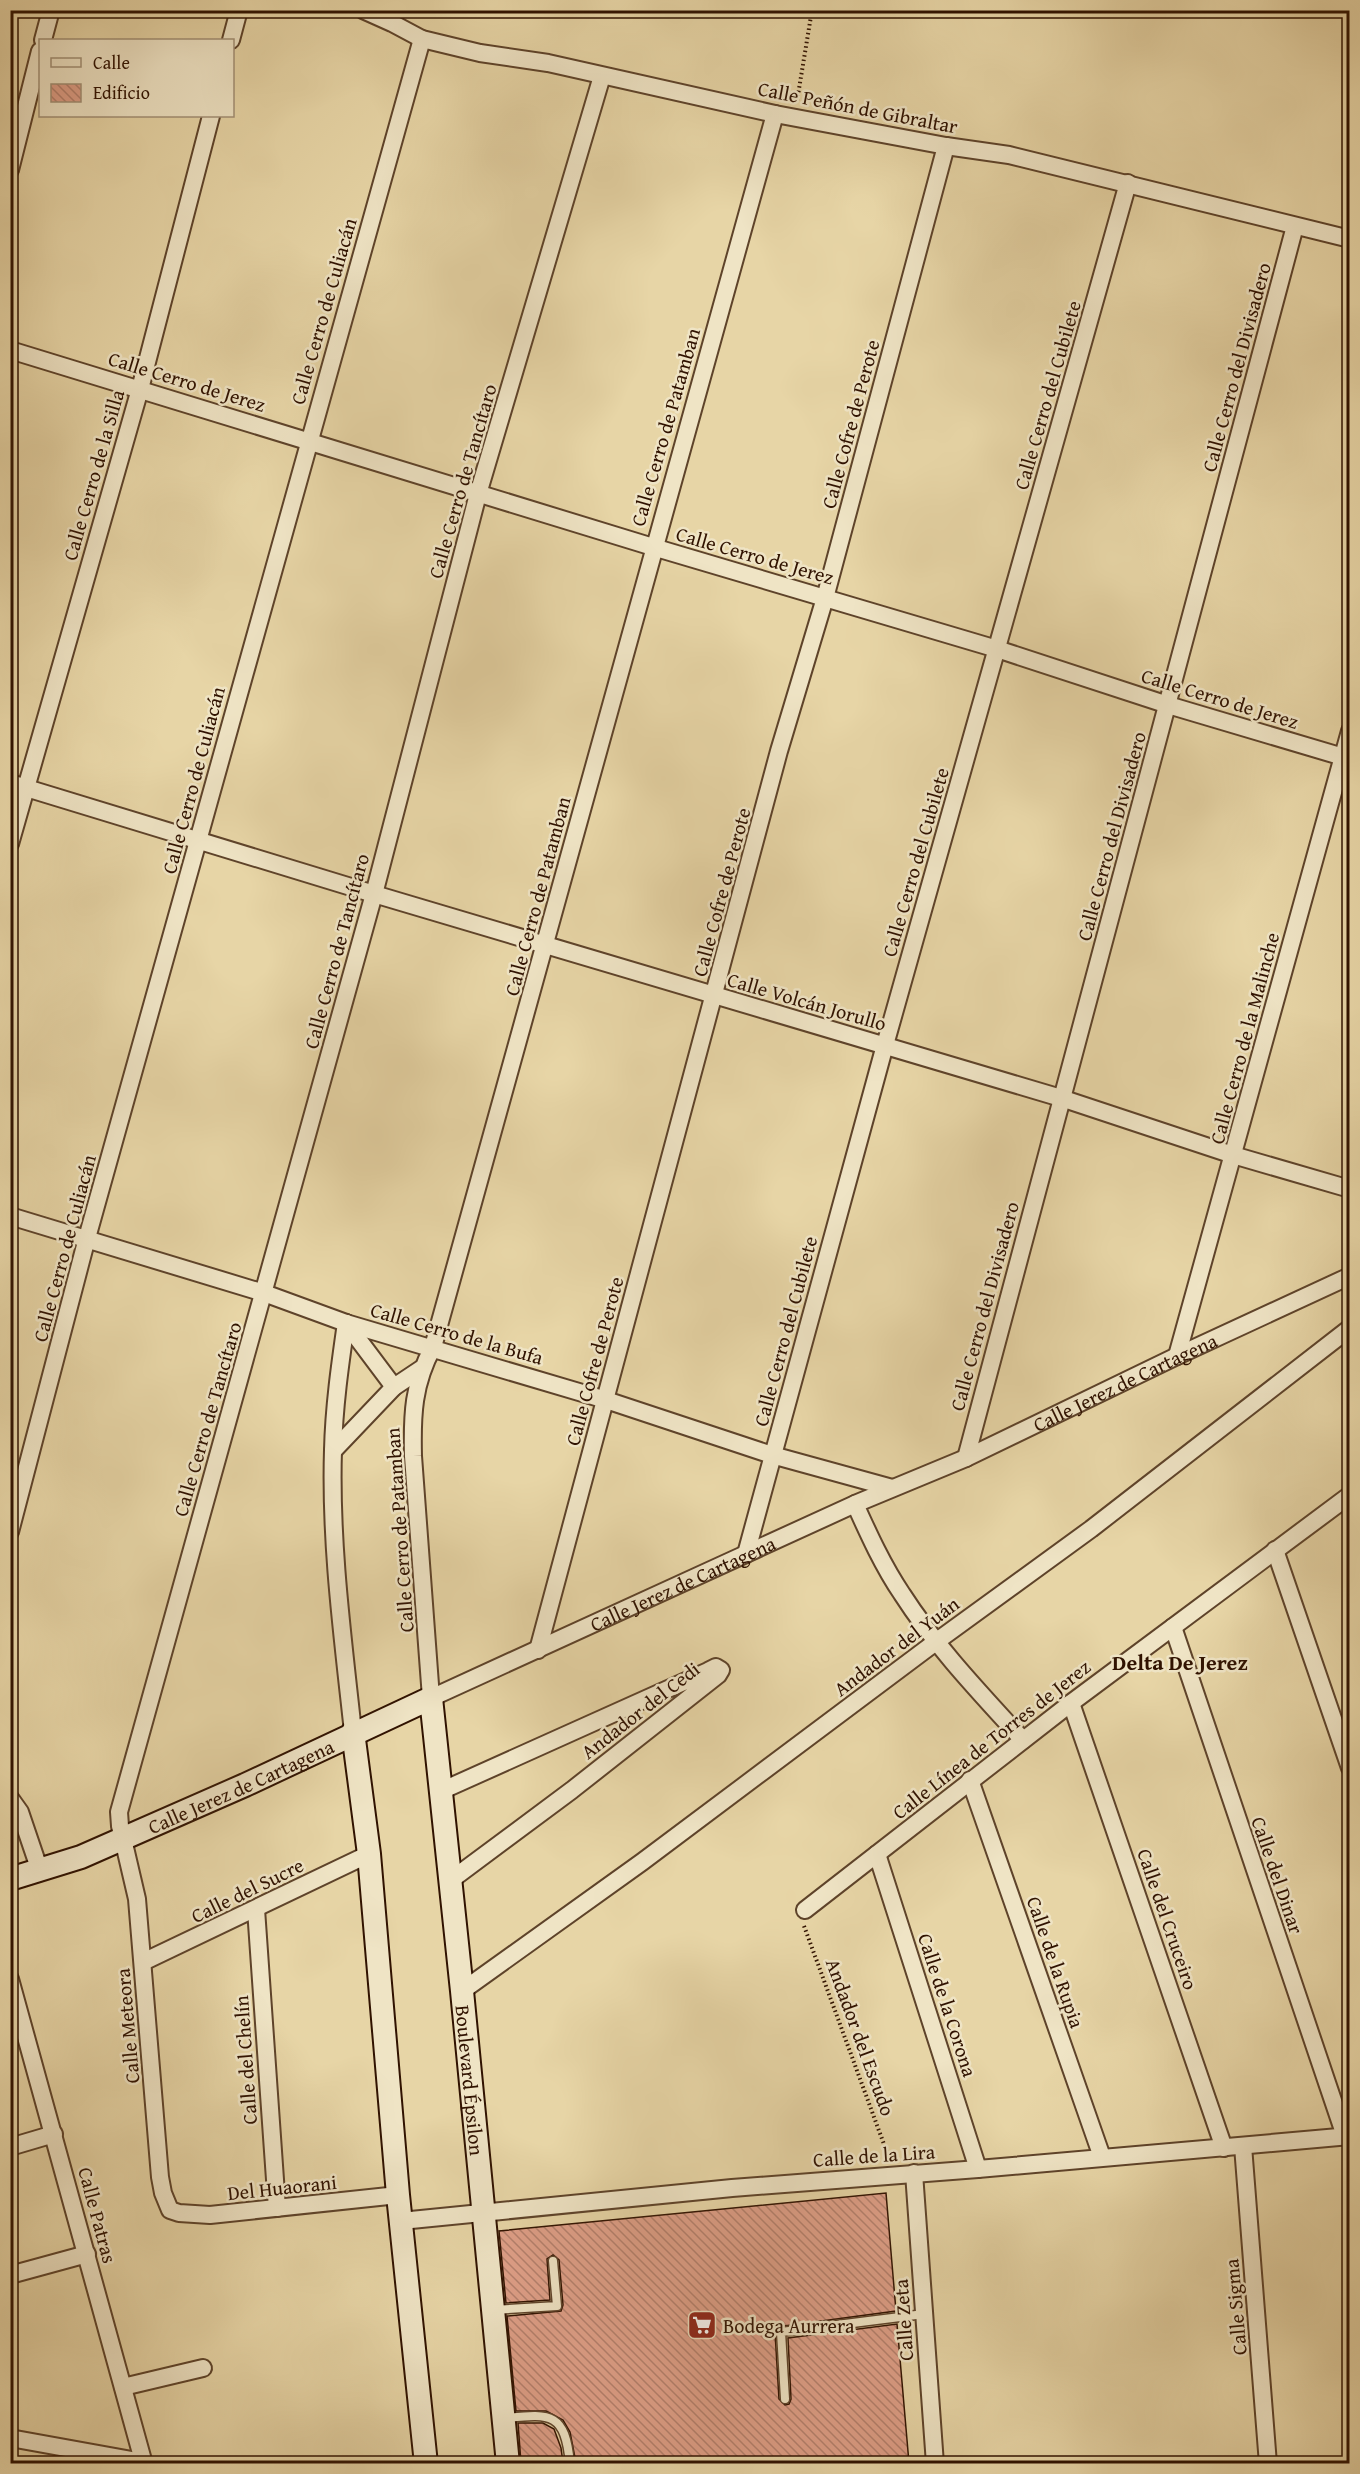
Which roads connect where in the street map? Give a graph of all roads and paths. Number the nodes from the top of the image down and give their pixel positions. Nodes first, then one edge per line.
1 (51, 10) edge
2 (238, 10) edge
3 (363, 10) edge
4 (812, 10) edge
5 (43, 39) edge
6 (231, 39) edge
7 (422, 39) junction
8 (39, 55) edge
9 (602, 76) junction
10 (775, 114) junction
11 (211, 117) edge
12 (794, 117) junction
13 (946, 146) junction
14 (10, 170) edge
15 (1128, 183) junction
16 (1295, 226) junction
17 (1350, 239) edge
18 (10, 350) edge
19 (140, 388) junction
20 (308, 440) junction
21 (478, 494) junction
22 (653, 547) junction
23 (825, 598) junction
24 (997, 649) junction
25 (1168, 705) junction
26 (1350, 731) edge
27 (1346, 758) edge
28 (18, 785) edge
29 (198, 841) junction
30 (10, 844) edge
31 (374, 894) junction
32 (546, 944) junction
33 (715, 996) junction
34 (885, 1045) junction
35 (1061, 1098) junction
36 (1233, 1155) junction
37 (1350, 1189) edge
38 (10, 1215) edge
39 (87, 1238) junction
40 (1350, 1276) edge
41 (264, 1293) junction
42 (346, 1323) junction
43 (1350, 1328) edge
44 (433, 1347) junction
45 (1177, 1356) junction
46 (421, 1369) junction
47 (394, 1387) junction
48 (606, 1400) junction
49 (333, 1451) junction
50 (772, 1455) junction
51 (966, 1458) junction
52 (892, 1488) junction
53 (1350, 1495) edge
54 (855, 1504) junction
55 (10, 1532) edge
56 (1275, 1550) junction
57 (746, 1554) junction
58 (1173, 1628) junction
59 (937, 1641) junction
60 (538, 1650) junction
61 (431, 1698) junction
62 (1071, 1703) junction
63 (353, 1732) junction
64 (1023, 1740) junction
65 (1350, 1768) edge
66 (970, 1780) junction
67 (441, 1791) junction
68 (10, 1798) edge
69 (123, 1838) junction
70 (369, 1854) junction
71 (877, 1854) junction
72 (40, 1871) junction
73 (10, 1879) edge
74 (451, 1880) junction
75 (256, 1909) junction
76 (805, 1910) joint
77 (143, 1962) junction
78 (10, 1979) edge
79 (462, 1991) junction
80 (14, 2010) edge
81 (54, 2134) junction
82 (1347, 2136) edge
83 (10, 2146) edge
84 (1243, 2146) junction
85 (1224, 2148) junction
86 (1102, 2157) junction
87 (978, 2169) junction
88 (914, 2173) junction
89 (895, 2174) junction
90 (398, 2195) junction
91 (277, 2208) junction
92 (170, 2210) joint
93 (482, 2211) junction
94 (401, 2221) junction
95 (87, 2254) junction
96 (553, 2261) dead end
97 (10, 2275) edge
98 (492, 2310) junction
99 (924, 2314) junction
100 (203, 2368) dead end
101 (123, 2388) junction
102 (785, 2399) dead end
103 (503, 2418) junction
104 (10, 2438) edge
105 (144, 2463) edge
106 (426, 2463) edge
107 (508, 2463) edge
108 (570, 2463) edge
109 (935, 2463) edge
110 (1268, 2463) edge

1 - 5 street
2 - 6 street
3 - 7 street, Calle Peñón de Gibraltar
4 - 12 path
7 - 9 street, Calle Peñón de Gibraltar
7 - 20 street, Calle Cerro de Culiacán
8 - 14 street
9 - 10 street, Calle Peñón de Gibraltar
9 - 21 street, Calle Cerro de Tancítaro
10 - 12 street, Calle Peñón de Gibraltar
10 - 22 street, Calle Cerro de Patamban
11 - 19 street, Calle Cerro de la Silla
12 - 13 street, Calle Peñón de Gibraltar
13 - 15 street, Calle Peñón de Gibraltar
13 - 23 street, Calle Cofre de Perote
15 - 16 street, Calle Peñón de Gibraltar
15 - 24 street, Calle Cerro del Cubilete
16 - 17 street, Calle Peñón de Gibraltar
16 - 25 street, Calle Cerro del Divisadero
18 - 19 street, Calle Cerro de Jerez
19 - 20 street, Calle Cerro de Jerez
19 - 28 street, Calle Cerro de la Silla
20 - 21 street, Calle Cerro de Jerez
20 - 29 street, Calle Cerro de Culiacán
21 - 22 street, Calle Cerro de Jerez
21 - 31 street, Calle Cerro de Tancítaro
22 - 23 street, Calle Cerro de Jerez
22 - 32 street, Calle Cerro de Patamban
23 - 24 street, Calle Cerro de Jerez
23 - 33 street, Calle Cofre de Perote
24 - 25 street, Calle Cerro de Jerez
24 - 34 street, Calle Cerro del Cubilete
25 - 27 street, Calle Cerro de Jerez
25 - 35 street, Calle Cerro del Divisadero
26 - 27 street, Calle Cerro de la Malinche
27 - 36 street, Calle Cerro de la Malinche
28 - 29 street, Calle Volcán Jorullo
28 - 30 street, Calle Cerro de la Silla
29 - 31 street, Calle Volcán Jorullo
29 - 39 street, Calle Cerro de Culiacán
31 - 32 street, Calle Volcán Jorullo
31 - 41 street, Calle Cerro de Tancítaro
32 - 33 street, Calle Volcán Jorullo
32 - 44 street, Calle Cerro de Patamban
33 - 34 street, Calle Volcán Jorullo
33 - 48 street, Calle Cofre de Perote
34 - 35 street, Calle Volcán Jorullo
34 - 50 street, Calle Cerro del Cubilete
35 - 36 street, Calle Volcán Jorullo
35 - 51 street, Calle Cerro del Divisadero
36 - 37 street, Calle Volcán Jorullo
36 - 45 street, Calle Cerro de la Malinche
38 - 39 street, Calle Cerro de la Bufa
39 - 41 street, Calle Cerro de la Bufa
39 - 55 street, Calle Cerro de Culiacán
40 - 45 street, Calle Jerez de Cartagena
41 - 42 street, Calle Cerro de la Bufa
41 - 69 street, Calle Cerro de Tancítaro
42 - 44 street, Calle Cerro de la Bufa
42 - 47 street
42 - 49 street
43 - 59 street, Andador del Yuán
44 - 46 street, Calle Cerro de Patamban
44 - 48 street, Calle Cerro de la Bufa
45 - 51 street, Calle Jerez de Cartagena
46 - 47 street
46 - 61 street, Calle Cerro de Patamban
47 - 49 street
48 - 50 street, Calle Cerro de la Bufa
48 - 60 street, Calle Cofre de Perote
49 - 63 street
50 - 52 street, Calle Cerro de la Bufa
50 - 57 street, Calle Cerro del Cubilete
51 - 52 street, Calle Jerez de Cartagena
52 - 54 street, Calle Jerez de Cartagena
53 - 56 street, Calle Línea de Torres de Jerez
54 - 57 street, Calle Jerez de Cartagena
54 - 59 street
56 - 58 street, Calle Línea de Torres de Jerez
56 - 65 street
57 - 60 street, Calle Jerez de Cartagena
58 - 62 street, Calle Línea de Torres de Jerez
58 - 82 street, Calle del Dinar
59 - 64 street
59 - 79 street, Andador del Yuán
60 - 61 street, Calle Jerez de Cartagena
61 - 63 street, Calle Jerez de Cartagena
61 - 67 street, Boulevard Épsilon
62 - 64 street, Calle Línea de Torres de Jerez
62 - 85 street, Calle del Cruceiro
63 - 69 street, Calle Jerez de Cartagena
63 - 70 street
64 - 66 street, Calle Línea de Torres de Jerez
66 - 71 street, Calle Línea de Torres de Jerez
66 - 86 street, Calle de la Rupia
67 - 74 street, Boulevard Épsilon
67 - 74 street, Andador del Cedi
68 - 72 street
69 - 72 street, Calle Jerez de Cartagena
69 - 77 street, Calle Meteora
70 - 75 street, Calle del Sucre
70 - 90 street
71 - 76 street, Calle Línea de Torres de Jerez
71 - 87 street, Calle de la Corona
72 - 73 street, Calle Jerez de Cartagena
74 - 79 street, Boulevard Épsilon
75 - 77 street, Calle del Sucre
75 - 91 street, Calle del Chelín
76 - 89 path, Andador del Escudo
77 - 92 street, Calle Meteora
78 - 80 street, Calle Patras
79 - 93 street, Boulevard Épsilon
80 - 81 street, Calle Patras
81 - 83 street
81 - 95 street, Calle Patras
82 - 84 street, Calle de la Lira
84 - 85 street, Calle de la Lira
84 - 110 street, Calle Sigma
85 - 86 street, Calle de la Lira
86 - 87 street, Calle de la Lira
87 - 88 street, Calle de la Lira
88 - 89 street, Calle de la Lira
88 - 99 street, Calle Zeta
89 - 93 street, Calle de la Lira
90 - 91 street, Del Huaorani
90 - 94 street
91 - 92 street, Del Huaorani
93 - 94 street, Calle de la Lira
93 - 98 street, Boulevard Épsilon
94 - 106 street
95 - 97 street
95 - 101 street, Calle Patras
96 - 98 lane
98 - 103 street, Boulevard Épsilon
99 - 102 lane
99 - 109 street, Calle Zeta
100 - 101 street
101 - 105 street, Calle Patras
103 - 107 street, Boulevard Épsilon
103 - 108 lane
104 - 105 street

